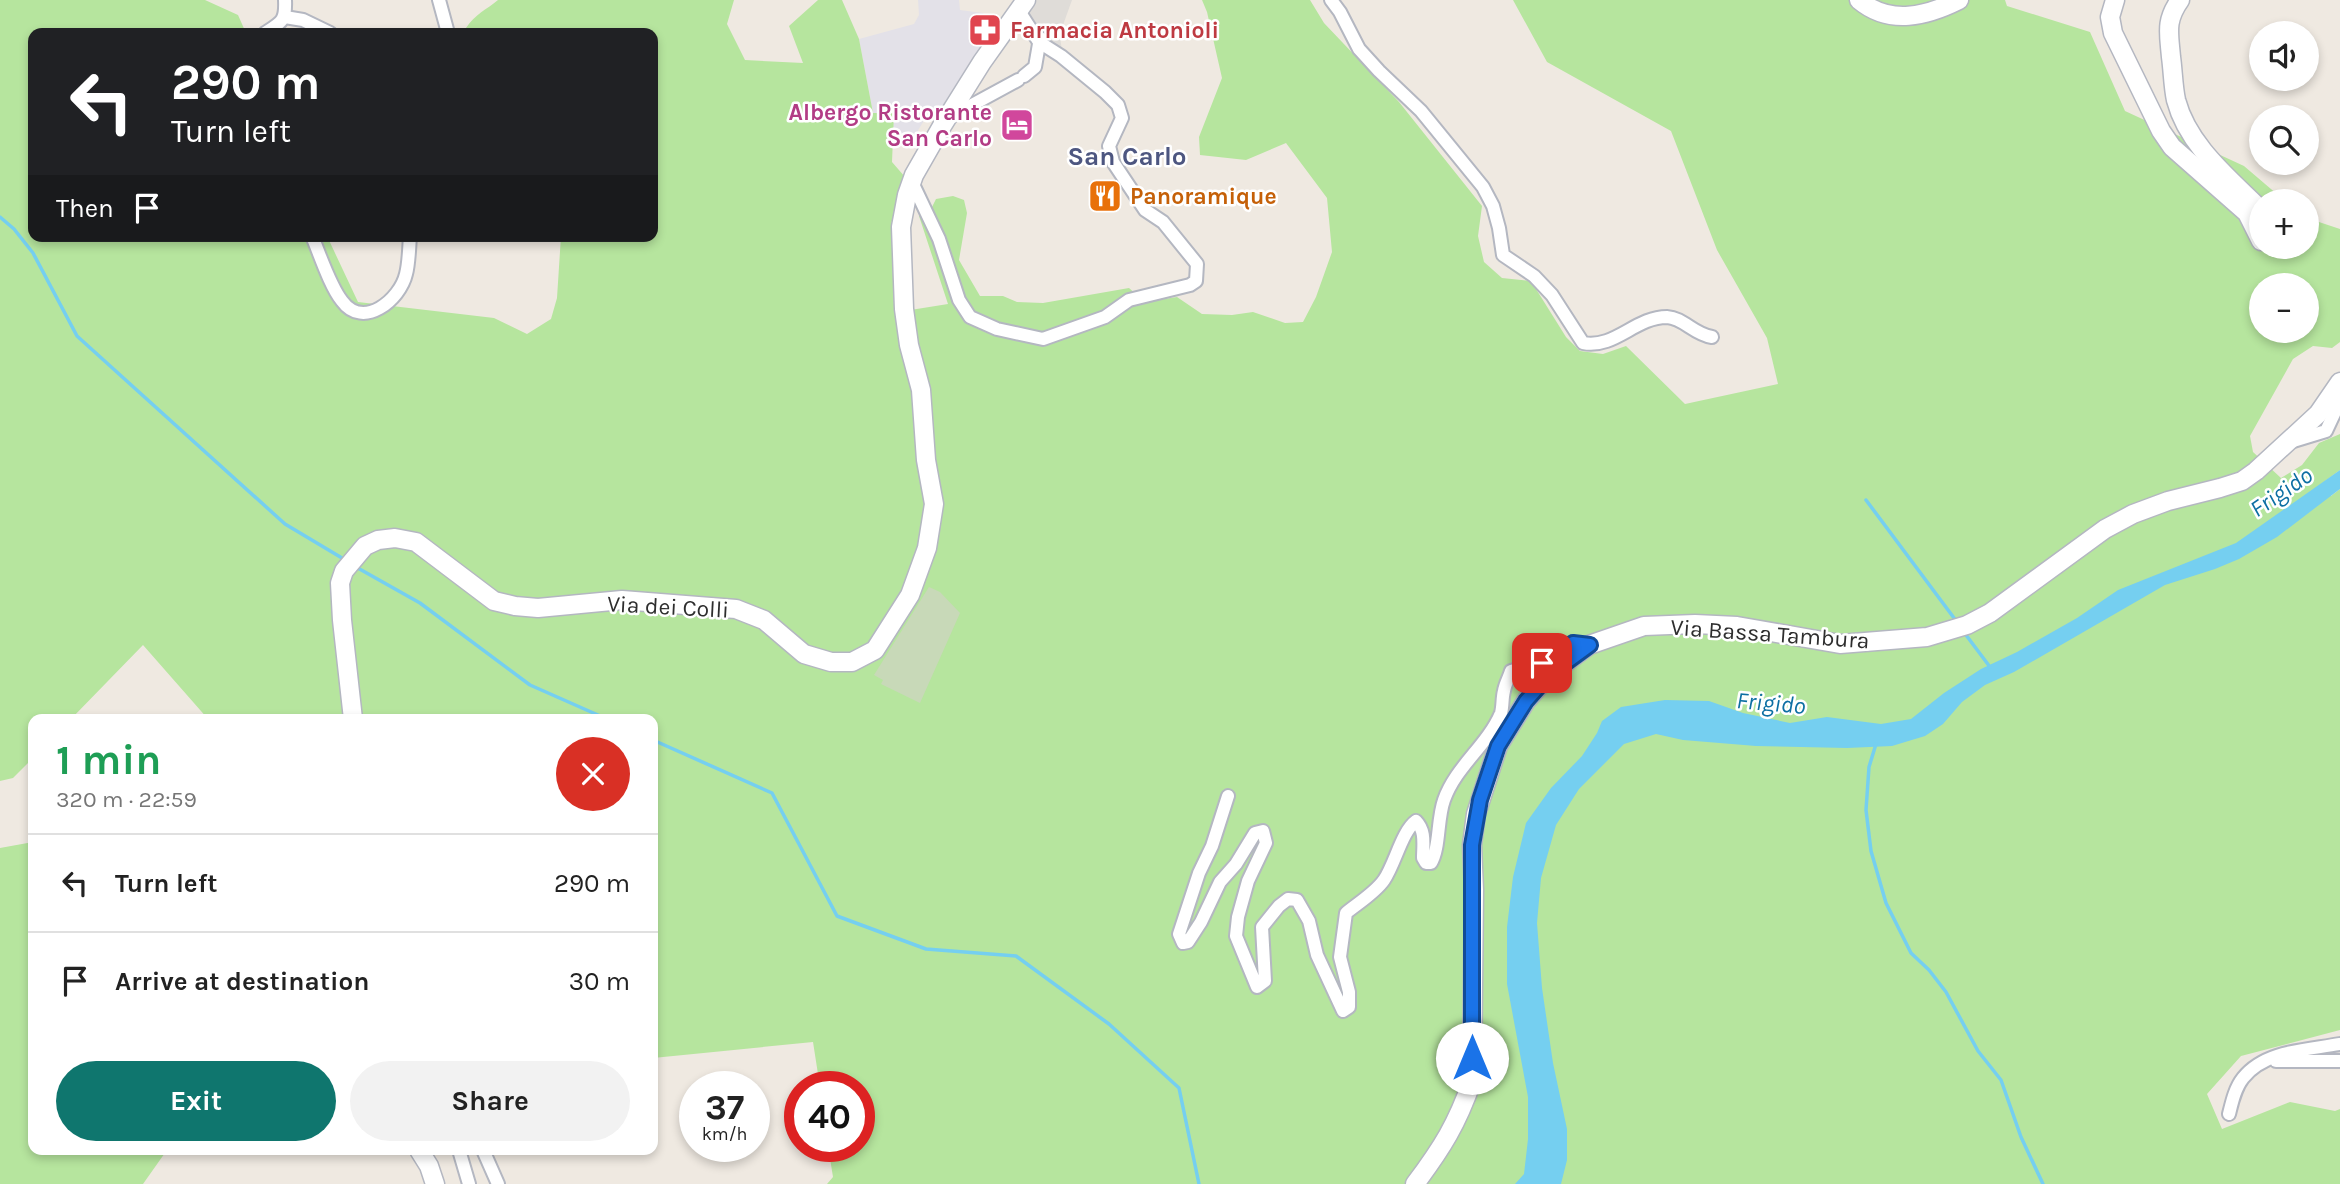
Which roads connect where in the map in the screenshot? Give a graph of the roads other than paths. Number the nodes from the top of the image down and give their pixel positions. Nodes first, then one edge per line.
1 (285, 0) edge
2 (439, 0) edge
3 (1331, 0) edge
4 (1859, 0) edge
5 (1959, 0) edge
6 (2115, 0) edge
7 (2179, 0) edge
8 (1022, 6) edge
9 (285, 17) junction
10 (273, 28) edge
11 (320, 28) edge
12 (447, 28) edge
13 (1039, 40) junction
14 (946, 119) junction
15 (911, 180) junction
16 (2249, 198) edge
17 (2249, 217) edge
18 (315, 242) edge
19 (409, 242) edge
20 (1712, 337) dead end
21 (2340, 382) edge
22 (2340, 401) edge
23 (2286, 443) junction
24 (1590, 645) junction
25 (352, 714) edge
26 (1228, 796) dead end
27 (2340, 1045) edge
28 (2265, 1060) junction
29 (2340, 1061) edge
30 (2229, 1114) dead end
31 (422, 1155) edge
32 (460, 1155) edge
33 (484, 1155) edge
34 (435, 1184) edge
35 (469, 1184) edge
36 (498, 1184) edge
37 (1415, 1184) edge

1 - 9 street
2 - 12 street
3 - 20 street
4 - 5 street
6 - 17 street
7 - 16 street
8 - 13 street
8 - 14 street, Via dei Colli
9 - 10 street
9 - 11 street
13 - 14 street
13 - 15 street
14 - 15 street, Via dei Colli
15 - 25 street, Via dei Colli
18 - 19 street
21 - 23 street, Via Bassa Tambura
22 - 23 street
23 - 24 street, Via Bassa Tambura
24 - 26 street
24 - 37 street, Via Bassa Tambura
27 - 28 street
28 - 29 street
28 - 30 street
31 - 34 street
32 - 35 street
33 - 36 street

